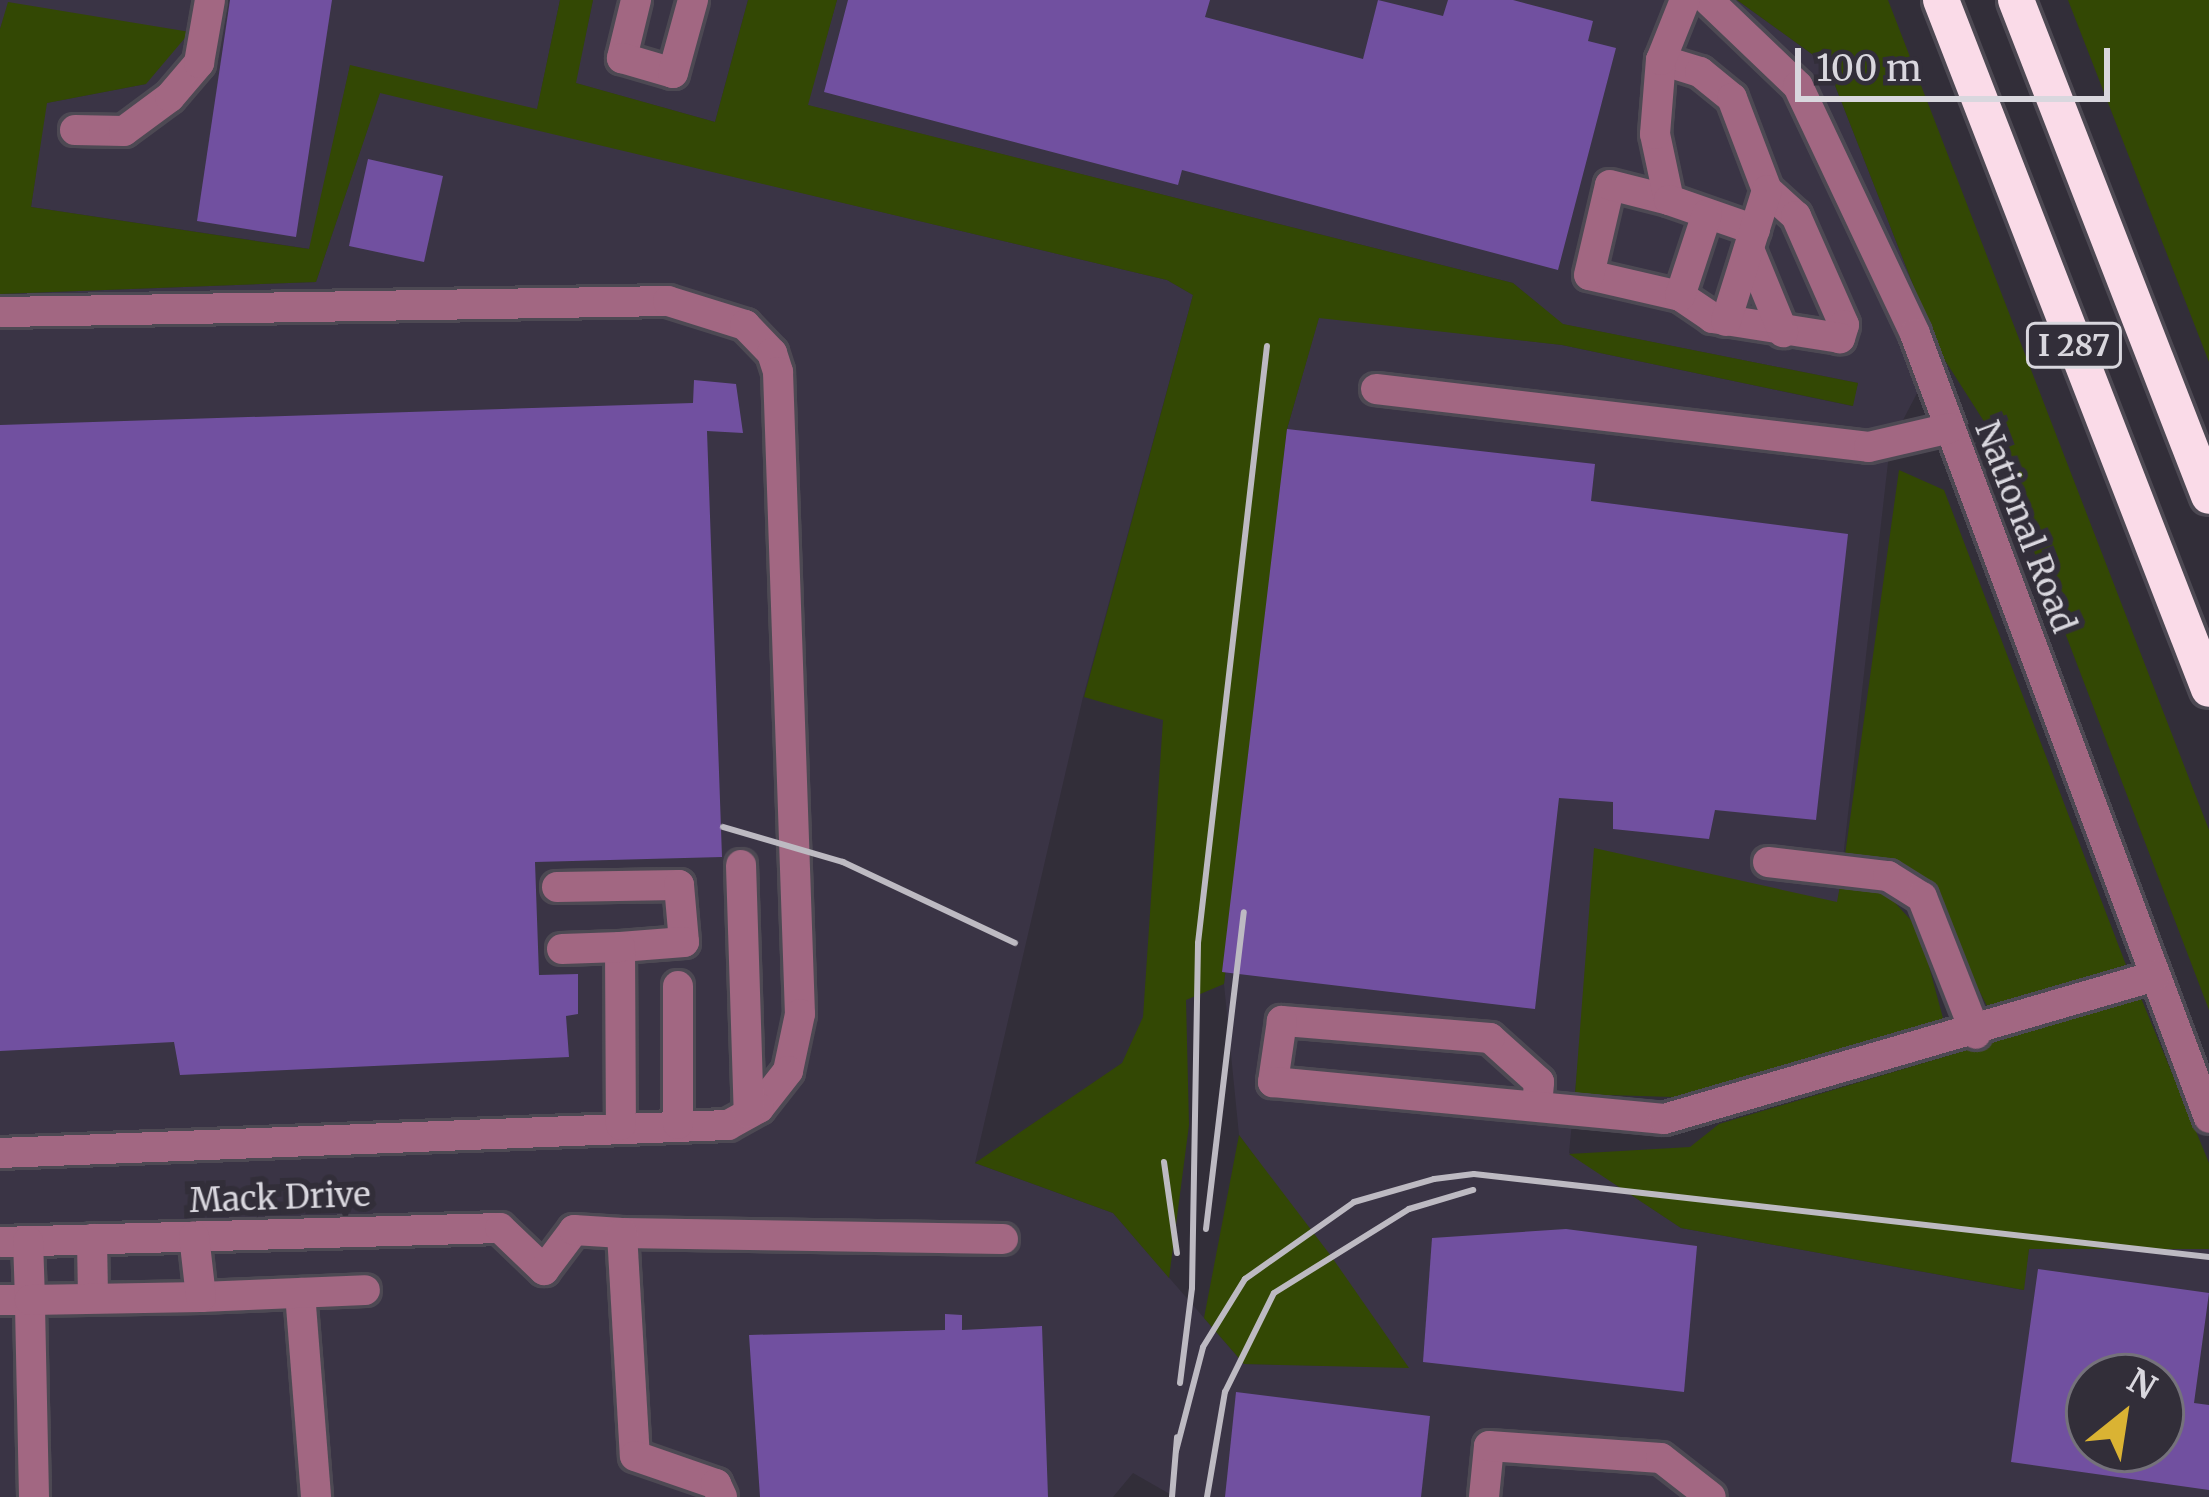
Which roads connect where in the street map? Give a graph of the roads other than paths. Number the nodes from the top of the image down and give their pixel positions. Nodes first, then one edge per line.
1 (210, 0) edge
2 (636, 0) edge
3 (693, 0) edge
4 (1685, 0) edge
5 (1708, 0) edge
6 (1941, 0) edge
7 (2016, 0) edge
8 (1660, 60) junction
9 (75, 130) dead end
10 (1767, 190) junction
11 (1669, 200) junction
12 (1707, 214) junction
13 (1752, 240) junction
14 (1680, 296) junction
15 (0, 312) edge
16 (1726, 321) junction
17 (1783, 332) junction
18 (1376, 389) dead end
19 (1950, 428) junction
20 (2209, 496) edge
21 (2209, 689) edge
22 (1768, 862) dead end
23 (741, 865) dead end
24 (556, 887) dead end
25 (620, 947) junction
26 (562, 949) dead end
27 (2155, 976) junction
28 (678, 986) dead end
29 (1976, 1034) junction
30 (1537, 1106) junction
31 (749, 1113) junction
32 (2209, 1118) edge
33 (678, 1124) junction
34 (621, 1125) junction
35 (0, 1153) edge
36 (622, 1233) junction
37 (194, 1236) junction
38 (92, 1239) junction
39 (1003, 1239) dead end
40 (14, 1242) edge
41 (365, 1290) dead end
42 (300, 1293) junction
43 (200, 1297) junction
44 (93, 1298) junction
45 (15, 1300) edge
46 (34, 1497) edge
47 (316, 1497) edge
48 (722, 1497) edge
49 (1484, 1497) edge
50 (1711, 1497) edge

1 - 9 street
2 - 3 street
4 - 8 street
5 - 19 street, National Road
6 - 21 highway, I 287
7 - 20 highway, I 287
8 - 10 street
8 - 11 street
10 - 13 street
10 - 17 street
11 - 12 street
11 - 14 street
12 - 13 street
12 - 14 street
13 - 16 street
13 - 17 street
14 - 16 street
15 - 31 street
16 - 17 street
18 - 19 street
19 - 27 street, National Road
22 - 29 street
23 - 31 street
24 - 25 street
25 - 26 street
25 - 34 street
27 - 29 street
27 - 32 street, National Road
28 - 33 street
29 - 30 street
30 - 30 street
31 - 33 street
33 - 34 street
34 - 35 street
36 - 37 street, Mack Drive
36 - 39 street
36 - 48 street
37 - 38 street, Mack Drive
37 - 43 street
38 - 40 street, Mack Drive
38 - 44 street
40 - 45 street
41 - 42 street
42 - 43 street
42 - 47 street
43 - 44 street
44 - 45 street
45 - 46 street
49 - 50 street

